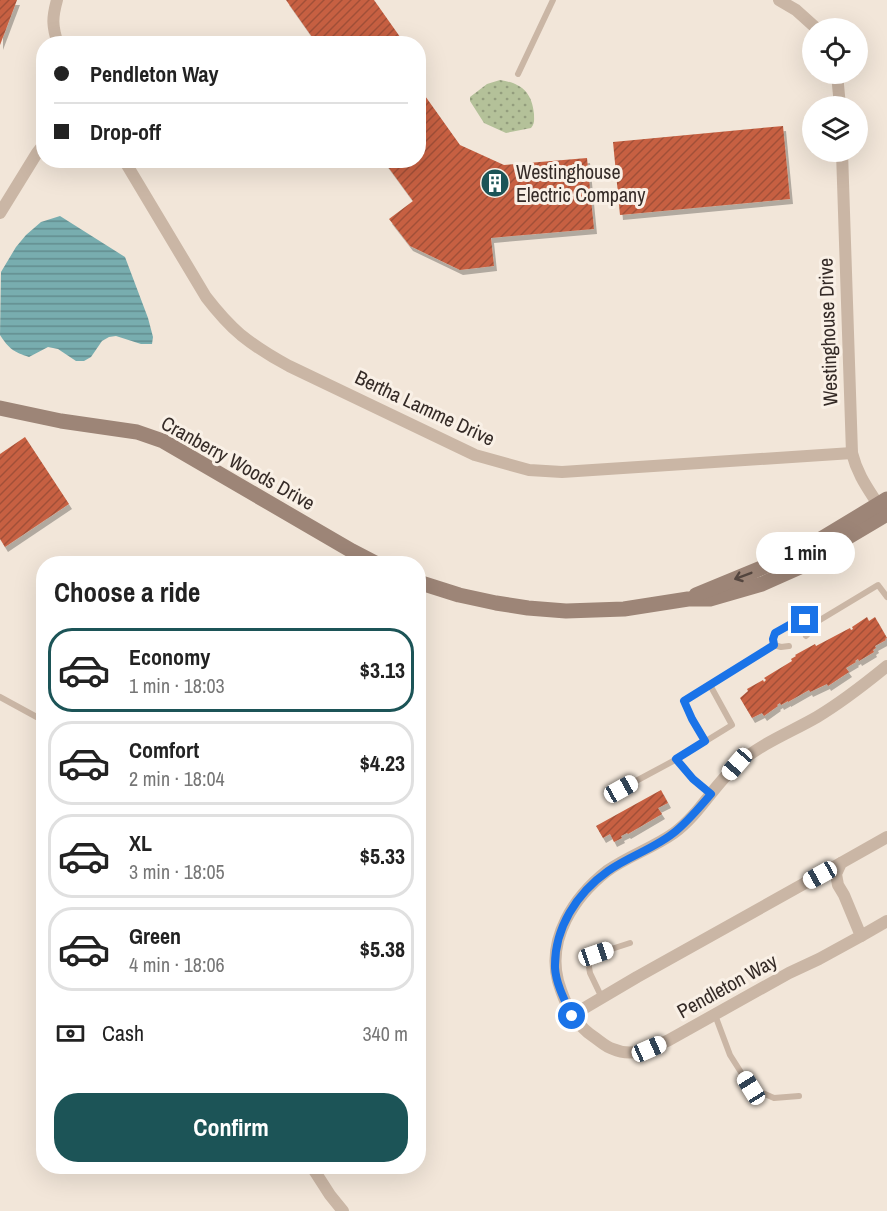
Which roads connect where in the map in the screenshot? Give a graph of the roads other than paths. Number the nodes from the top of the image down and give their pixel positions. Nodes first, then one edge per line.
1 (57, 0) edge
2 (553, 0) edge
3 (779, 0) edge
4 (805, 18) edge
5 (56, 36) edge
6 (518, 74) dead end
7 (36, 155) edge
8 (842, 162) edge
9 (129, 168) edge
10 (0, 213) edge
11 (0, 408) edge
12 (852, 453) junction
13 (885, 510) edge
14 (362, 556) edge
15 (426, 585) edge
16 (887, 597) edge
17 (810, 626) junction
18 (806, 636) dead end
19 (774, 645) junction
20 (789, 646) dead end
21 (887, 666) edge
22 (710, 685) junction
23 (0, 697) edge
24 (36, 717) edge
25 (705, 741) junction
26 (676, 759) junction
27 (621, 789) dead end
28 (711, 794) junction
29 (887, 837) edge
30 (841, 863) junction
31 (887, 921) edge
32 (861, 936) junction
33 (630, 943) dead end
34 (602, 998) junction
35 (715, 1014) junction
36 (572, 1016) junction
37 (799, 1096) dead end
38 (316, 1174) edge
39 (343, 1211) edge

1 - 5 street
2 - 6 lane
3 - 4 street
7 - 10 street
8 - 12 street, Westinghouse Drive
9 - 12 street, Bertha Lamme Drive
11 - 14 street, Cranberry Woods Drive
12 - 13 street, Westinghouse Drive
13 - 15 street
16 - 17 lane
17 - 18 lane
17 - 19 lane
19 - 20 lane
19 - 22 lane
21 - 28 street, Pendleton Way
22 - 25 lane
22 - 25 lane
23 - 24 lane
25 - 26 lane
26 - 27 lane
26 - 28 lane
28 - 36 street, Pendleton Way
29 - 30 street
30 - 32 street
30 - 34 street
31 - 32 street, Pendleton Way
32 - 35 street, Pendleton Way
33 - 34 lane
34 - 36 street
35 - 36 street, Pendleton Way
35 - 37 lane
38 - 39 street

